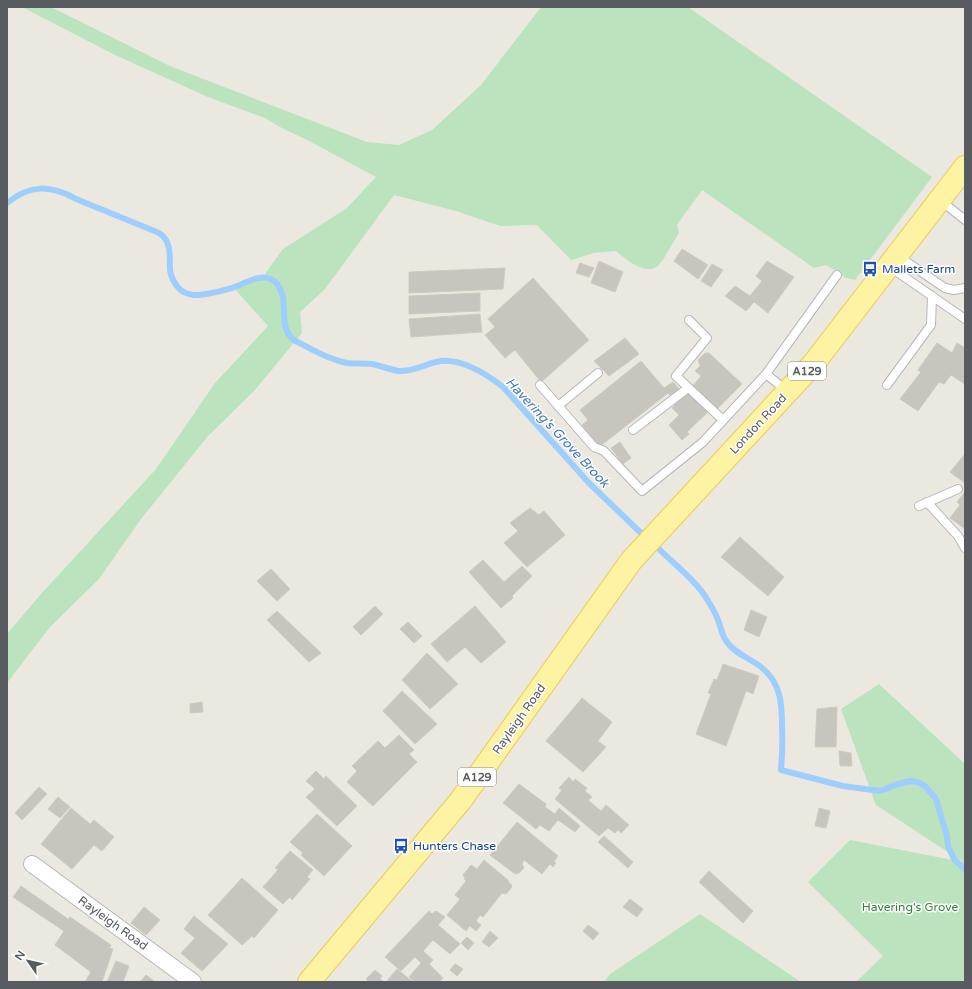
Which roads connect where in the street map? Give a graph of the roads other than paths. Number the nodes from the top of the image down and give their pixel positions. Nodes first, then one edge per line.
1 (962, 176) edge
2 (940, 200) junction
3 (965, 220) edge
4 (893, 260) junction
5 (837, 274) dead end
6 (965, 288) edge
7 (932, 296) junction
8 (965, 319) edge
9 (689, 320) dead end
10 (598, 373) dead end
11 (766, 374) junction
12 (540, 385) dead end
13 (887, 385) dead end
14 (688, 388) junction
15 (788, 392) junction
16 (558, 406) junction
17 (723, 420) junction
18 (633, 430) dead end
19 (958, 489) dead end
20 (927, 502) junction
21 (919, 506) dead end
22 (965, 548) edge
23 (631, 561) joint
24 (32, 864) dead end
25 (193, 982) edge
26 (309, 982) edge

1 - 2 main road, London Road / A129
2 - 3 lane
2 - 4 main road, London Road / A129
4 - 6 lane
4 - 7 lane
4 - 15 main road, London Road / A129
5 - 11 lane
7 - 8 lane
7 - 13 lane
9 - 14 lane
10 - 16 lane
11 - 15 lane
11 - 17 lane
12 - 16 lane
14 - 17 lane
14 - 18 lane
15 - 23 main road, London Road / A129
16 - 17 lane
19 - 20 lane
20 - 21 lane
20 - 22 lane
23 - 26 main road, Rayleigh Road / A129
24 - 25 street, Rayleigh Road

